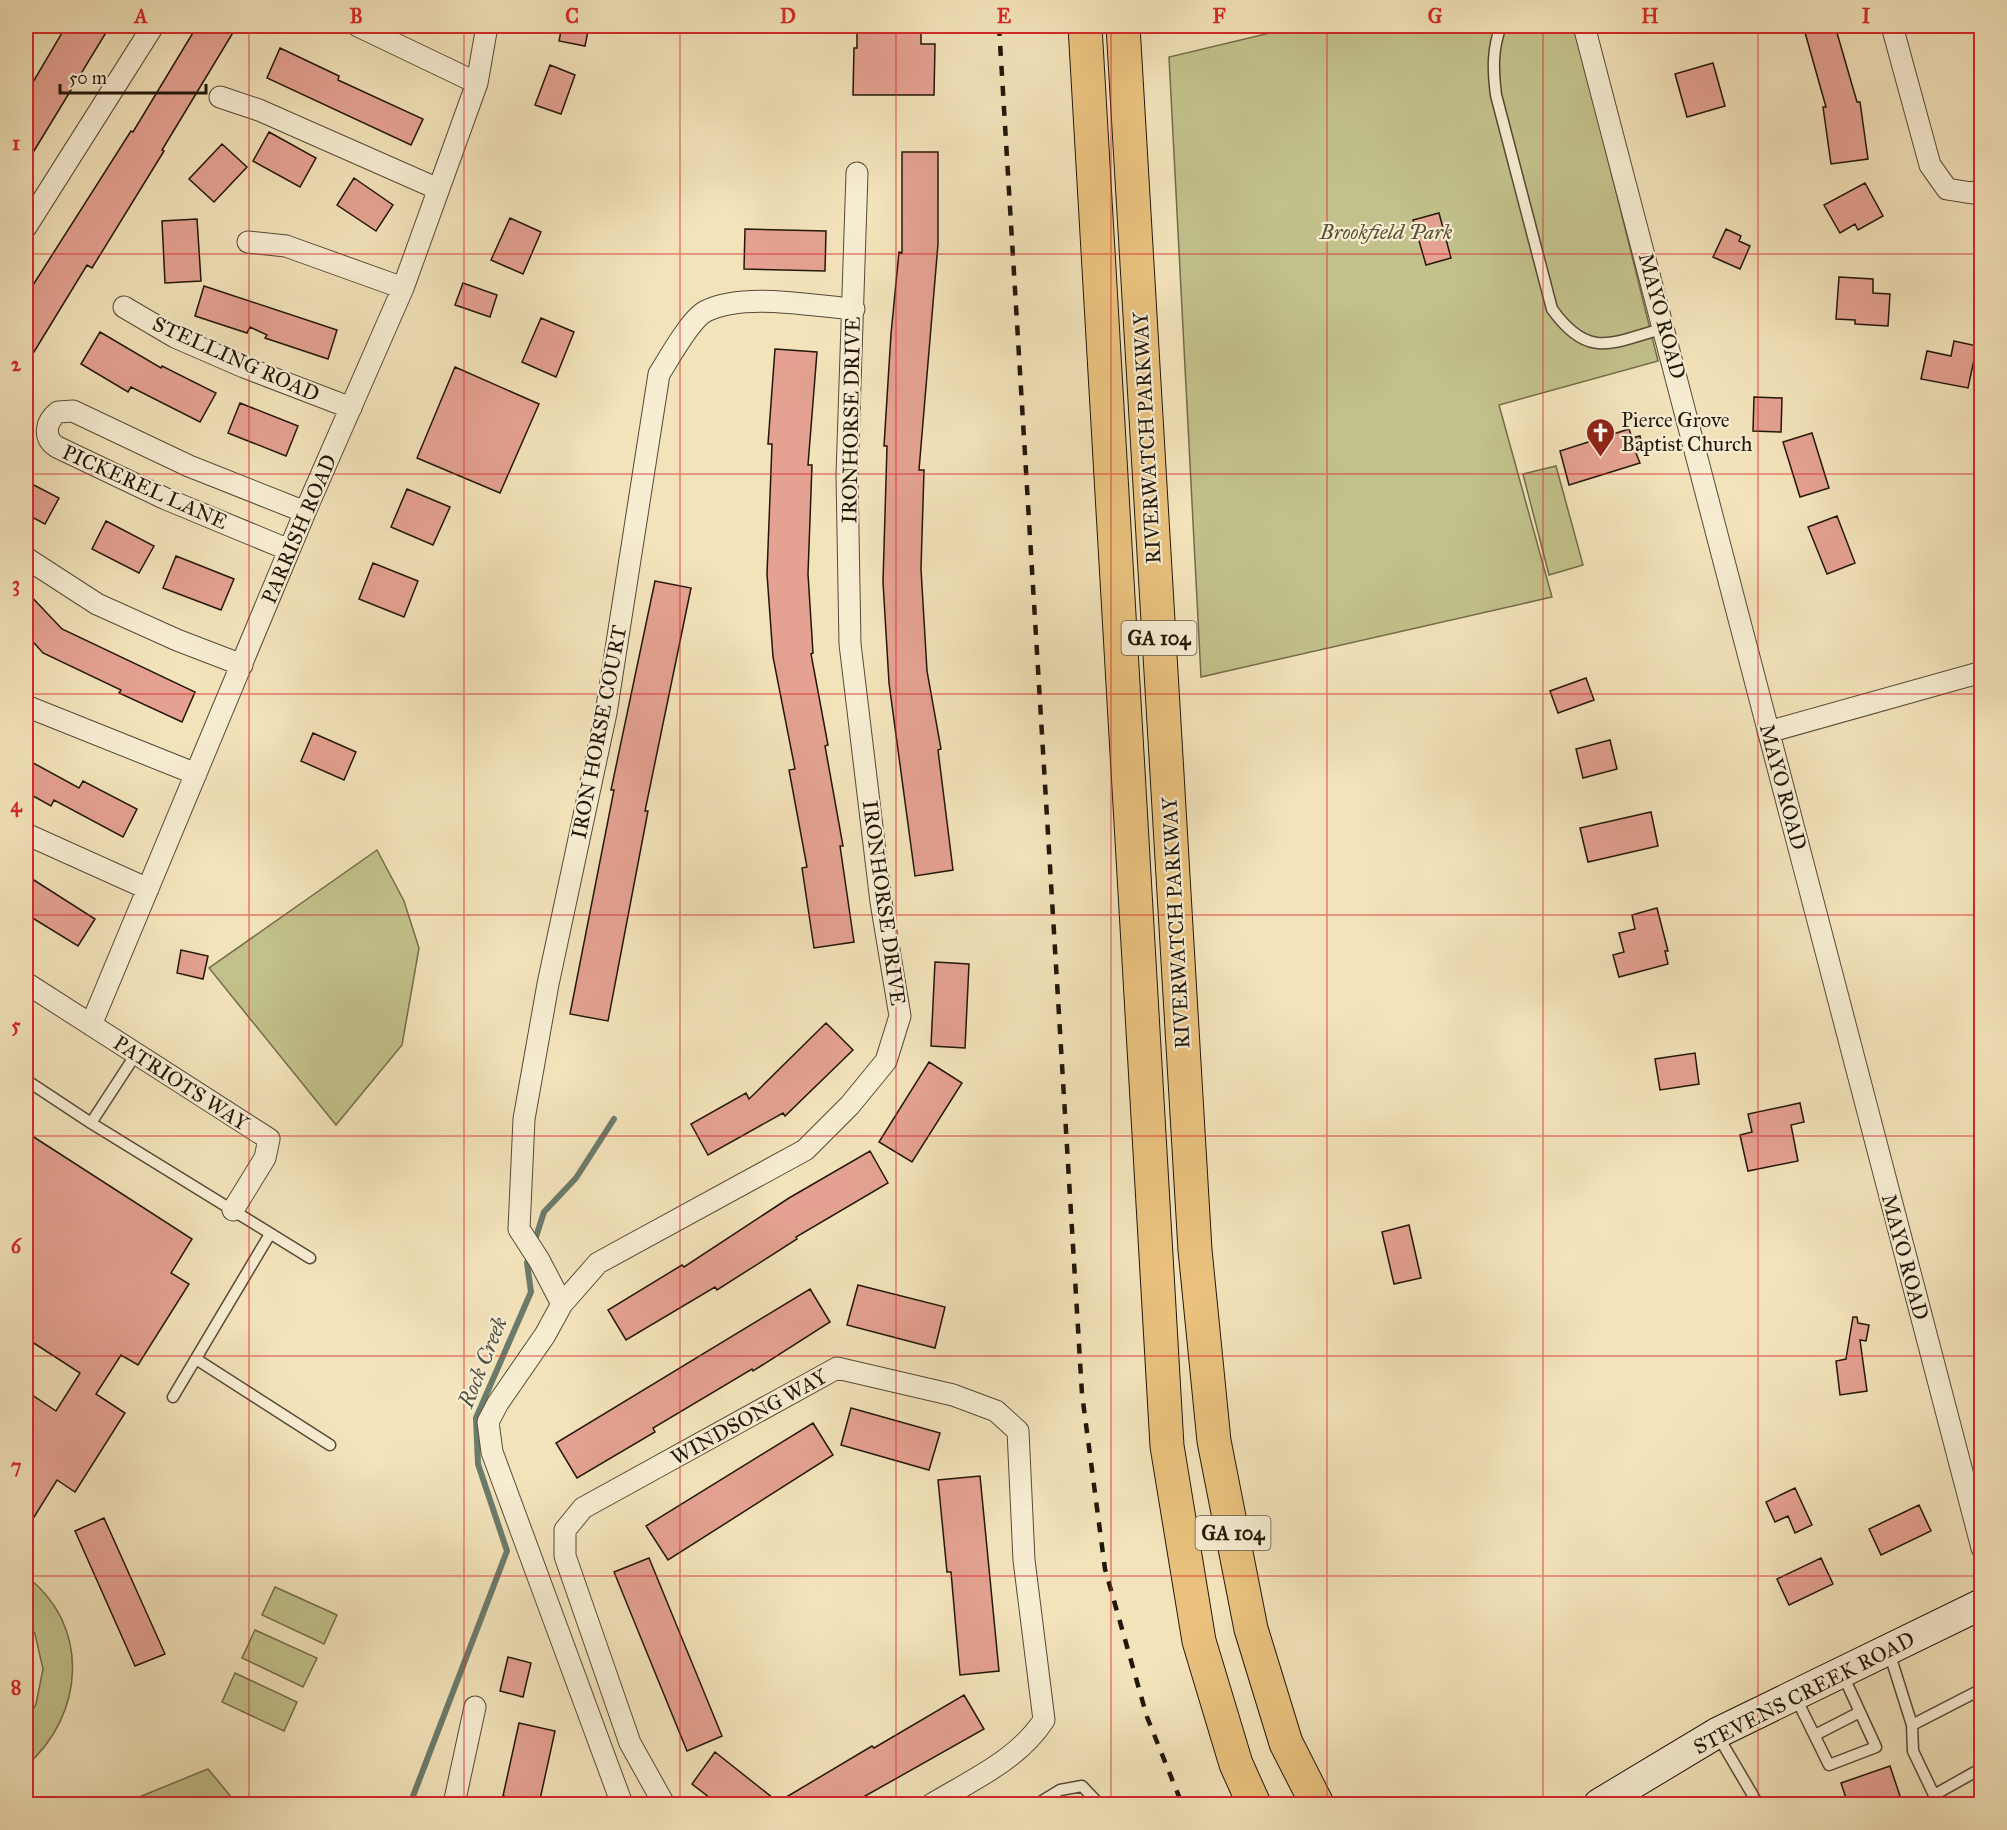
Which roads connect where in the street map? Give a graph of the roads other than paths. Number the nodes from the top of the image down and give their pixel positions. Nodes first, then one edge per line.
1 (153, 26) edge
2 (358, 26) edge
3 (487, 26) edge
4 (1086, 26) edge
5 (1123, 26) edge
6 (1501, 26) edge
7 (1584, 26) edge
8 (1892, 26) edge
9 (477, 83) junction
10 (220, 98) dead end
11 (857, 172) dead end
12 (438, 189) junction
13 (1982, 190) edge
14 (26, 227) edge
15 (248, 242) dead end
16 (403, 288) junction
17 (124, 307) dead end
18 (854, 309) junction
19 (1665, 328) junction
20 (351, 408) junction
21 (305, 512) junction
22 (289, 550) junction
23 (26, 558) edge
24 (242, 664) junction
25 (1982, 672) edge
26 (26, 706) edge
27 (1768, 732) junction
28 (196, 774) junction
29 (26, 834) edge
30 (148, 889) junction
31 (26, 983) edge
32 (91, 1025) junction
33 (136, 1054) junction
34 (26, 1080) edge
35 (91, 1123) junction
36 (233, 1210) junction
37 (270, 1234) junction
38 (310, 1258) dead end
39 (562, 1304) junction
40 (196, 1359) junction
41 (173, 1397) dead end
42 (330, 1445) dead end
43 (1982, 1548) edge
44 (1982, 1604) edge
45 (1888, 1649) junction
46 (1842, 1672) junction
47 (1982, 1689) edge
48 (1795, 1695) junction
49 (475, 1707) dead end
50 (1860, 1712) junction
51 (1912, 1725) junction
52 (1716, 1733) junction
53 (1815, 1735) junction
54 (1982, 1768) edge
55 (1933, 1800) edge
56 (454, 1804) edge
57 (622, 1804) edge
58 (664, 1804) edge
59 (932, 1804) edge
60 (1037, 1804) edge
61 (1099, 1804) edge
62 (1254, 1804) edge
63 (1317, 1804) edge
64 (1599, 1804) edge
65 (1758, 1804) edge

1 - 14 street
2 - 9 street
3 - 9 street, PARRISH ROAD
4 - 62 main road, RIVERWATCH PARKWAY / GA 104
5 - 63 main road, RIVERWATCH PARKWAY / GA 104
6 - 19 lane
7 - 19 street, MAYO ROAD
8 - 13 street
9 - 12 street, PARRISH ROAD
10 - 12 street
11 - 18 street, IRONHORSE DRIVE
12 - 16 street, PARRISH ROAD
15 - 16 street
16 - 20 street, PARRISH ROAD
17 - 20 street, STELLING ROAD
18 - 39 street, IRONHORSE DRIVE
18 - 39 street, IRON HORSE COURT
19 - 27 street, MAYO ROAD
20 - 21 street, PARRISH ROAD
21 - 22 street, PARRISH ROAD
21 - 22 street, PICKEREL LANE
22 - 24 street, PARRISH ROAD
23 - 24 street
24 - 28 street, PARRISH ROAD
25 - 27 street
26 - 28 street
27 - 43 street, MAYO ROAD
28 - 30 street, PARRISH ROAD
29 - 30 street
30 - 32 street, PARRISH ROAD
31 - 32 street, PATRIOTS WAY
32 - 33 street, PATRIOTS WAY
33 - 35 lane
33 - 36 street, PATRIOTS WAY
34 - 35 lane
35 - 36 lane
36 - 37 lane
37 - 38 lane
37 - 40 lane
39 - 57 street, IRONHORSE DRIVE
40 - 41 lane
40 - 42 lane
44 - 45 street, STEVENS CREEK ROAD
45 - 46 street, STEVENS CREEK ROAD
45 - 51 lane
46 - 48 street, STEVENS CREEK ROAD
46 - 50 lane
47 - 51 lane
48 - 52 street, STEVENS CREEK ROAD
48 - 53 lane
49 - 56 street
50 - 53 lane
50 - 53 lane
51 - 55 lane
52 - 64 street, STEVENS CREEK ROAD
52 - 65 lane
54 - 55 lane
58 - 59 street, WINDSONG WAY
60 - 61 lane

